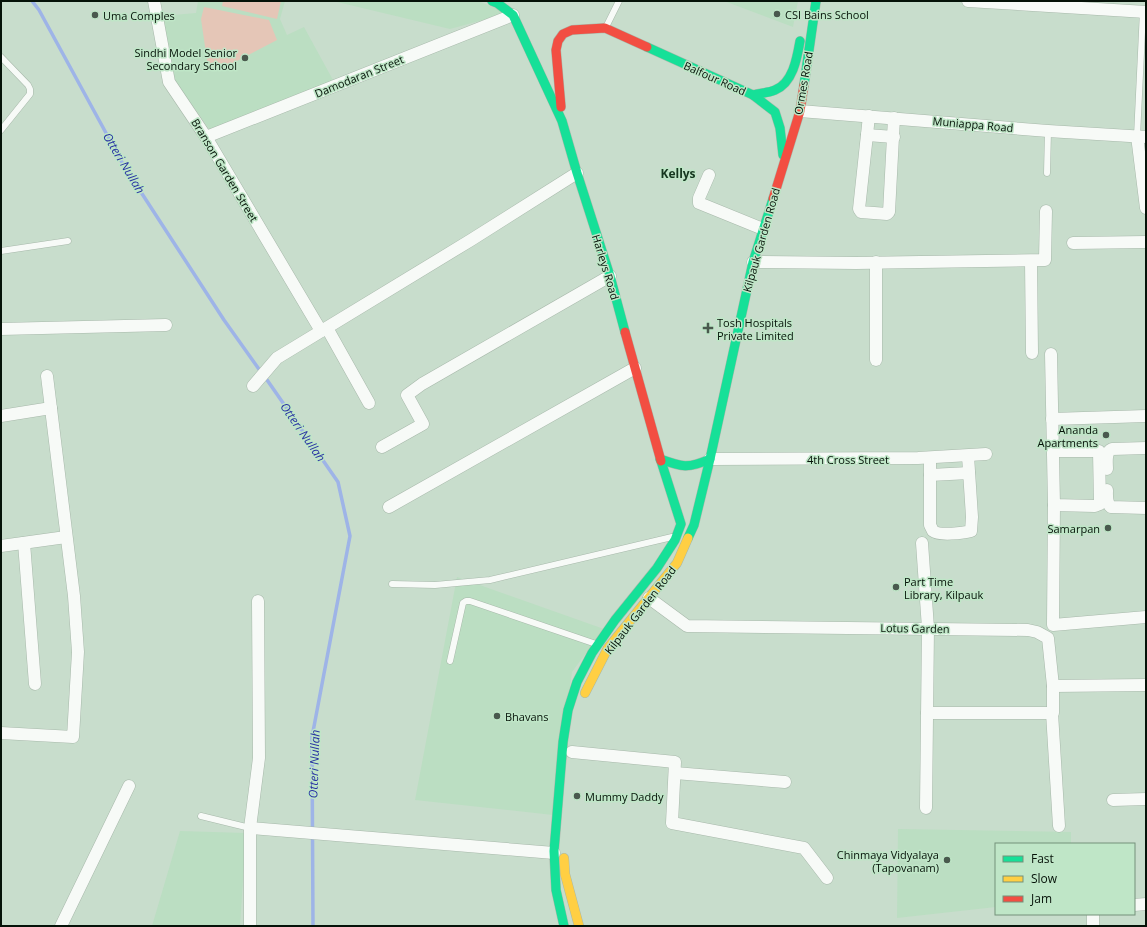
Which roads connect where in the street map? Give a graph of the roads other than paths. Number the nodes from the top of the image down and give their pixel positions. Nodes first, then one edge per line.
1 (154, 1) edge
2 (492, 1) edge
3 (619, 1) edge
4 (816, 1) edge
5 (968, 1) edge
6 (1145, 12) edge
7 (513, 15) junction
8 (605, 28) junction
9 (802, 29) dead end
10 (1, 56) edge
11 (753, 95) junction
12 (800, 110) junction
13 (869, 116) junction
14 (894, 118) junction
15 (562, 121) junction
16 (1, 130) edge
17 (1048, 131) junction
18 (867, 135) junction
19 (206, 137) junction
20 (894, 137) junction
21 (1141, 137) edge
22 (784, 163) junction
23 (577, 173) junction
24 (1047, 173) dead end
25 (709, 175) dead end
26 (1146, 208) edge
27 (1046, 211) dead end
28 (763, 229) junction
29 (68, 241) dead end
30 (1146, 242) edge
31 (1073, 243) dead end
32 (1, 251) edge
33 (1031, 261) junction
34 (753, 262) junction
35 (876, 262) junction
36 (610, 276) junction
37 (166, 325) dead end
38 (1, 329) edge
39 (324, 329) junction
40 (1032, 353) dead end
41 (1050, 354) dead end
42 (876, 360) dead end
43 (635, 368) junction
44 (47, 376) dead end
45 (253, 386) dead end
46 (369, 403) dead end
47 (51, 408) junction
48 (1, 416) edge
49 (1146, 416) edge
50 (1052, 419) junction
51 (382, 447) dead end
52 (1146, 448) edge
53 (1053, 451) junction
54 (986, 454) dead end
55 (968, 456) junction
56 (930, 458) junction
57 (660, 459) junction
58 (710, 459) junction
59 (969, 473) junction
60 (930, 475) junction
61 (1054, 505) junction
62 (389, 507) dead end
63 (1146, 508) edge
64 (678, 535) junction
65 (66, 537) junction
66 (24, 543) junction
67 (922, 543) dead end
68 (1, 546) edge
69 (392, 584) dead end
70 (649, 598) junction
71 (258, 601) dead end
72 (1146, 617) edge
73 (928, 628) junction
74 (597, 645) junction
75 (450, 661) dead end
76 (35, 684) dead end
77 (1146, 685) edge
78 (1054, 686) junction
79 (583, 702) dead end
80 (927, 713) junction
81 (1052, 713) junction
82 (1, 734) edge
83 (572, 753) dead end
84 (675, 773) junction
85 (785, 782) dead end
86 (129, 786) dead end
87 (1146, 799) edge
88 (1113, 800) dead end
89 (926, 808) dead end
90 (201, 816) dead end
91 (1059, 826) dead end
92 (250, 828) junction
93 (559, 853) junction
94 (827, 878) dead end
95 (1135, 904) edge
96 (1146, 904) edge
97 (1093, 915) edge
98 (61, 926) edge
99 (250, 926) edge
100 (564, 926) edge
101 (579, 926) edge
102 (1094, 926) edge

1 - 19 street, Branson Garden Street
2 - 7 main road
3 - 8 lane
4 - 12 main road, Ormes Road
5 - 6 street
6 - 21 lane
7 - 15 main road, Harleys Road
7 - 19 street, Damodaran Street
8 - 11 main road, Balfour Road
8 - 15 main road
9 - 11 main road, Ormes Road
10 - 16 lane
11 - 22 main road, Balfour Road
12 - 13 street, Muniappa Road
12 - 22 main road, Ormes Road
13 - 14 street, Muniappa Road
13 - 18 street
14 - 17 street, Muniappa Road
14 - 20 street
15 - 23 main road, Harleys Road
17 - 21 street, Muniappa Road
17 - 24 lane
18 - 20 street
18 - 20 street
19 - 39 street, Branson Garden Street
21 - 26 street
22 - 28 main road, Kilpauk Garden Road
23 - 36 main road, Harleys Road
23 - 39 street
25 - 28 street
27 - 33 street
28 - 34 main road, Kilpauk Garden Road
29 - 32 lane
30 - 31 street
33 - 35 street
33 - 40 street
34 - 35 street
34 - 58 main road, Kilpauk Garden Road
35 - 42 street
36 - 43 main road, Harleys Road
36 - 51 street
37 - 38 street
39 - 45 street
39 - 46 street, Branson Garden Street
41 - 50 street
43 - 57 main road, Harleys Road
43 - 62 street
44 - 47 street
47 - 48 street
47 - 65 street
49 - 50 street
50 - 53 street
52 - 63 street
53 - 61 street
53 - 61 street
54 - 55 street, 4th Cross Street
55 - 56 street, 4th Cross Street
55 - 59 street
56 - 58 street, 4th Cross Street
56 - 60 street
57 - 58 main road
57 - 64 main road, Harleys Road
58 - 70 main road, Kilpauk Garden Road
59 - 60 street
59 - 60 street
61 - 72 street
64 - 69 lane
64 - 74 main road
65 - 66 street
65 - 82 street
66 - 68 street
66 - 76 street
67 - 73 street
70 - 73 street, Lotus Garden
70 - 79 main road, Kilpauk Garden Road
71 - 92 street
73 - 78 street, Lotus Garden
73 - 80 street
74 - 75 lane
74 - 93 main road
77 - 78 street
78 - 81 street
80 - 81 street
80 - 89 street
81 - 91 street
83 - 84 street
84 - 85 street
84 - 94 street
86 - 98 street
87 - 88 street
90 - 92 lane
92 - 93 street
92 - 99 street
93 - 100 main road
93 - 101 main road
95 - 96 street
97 - 102 street

